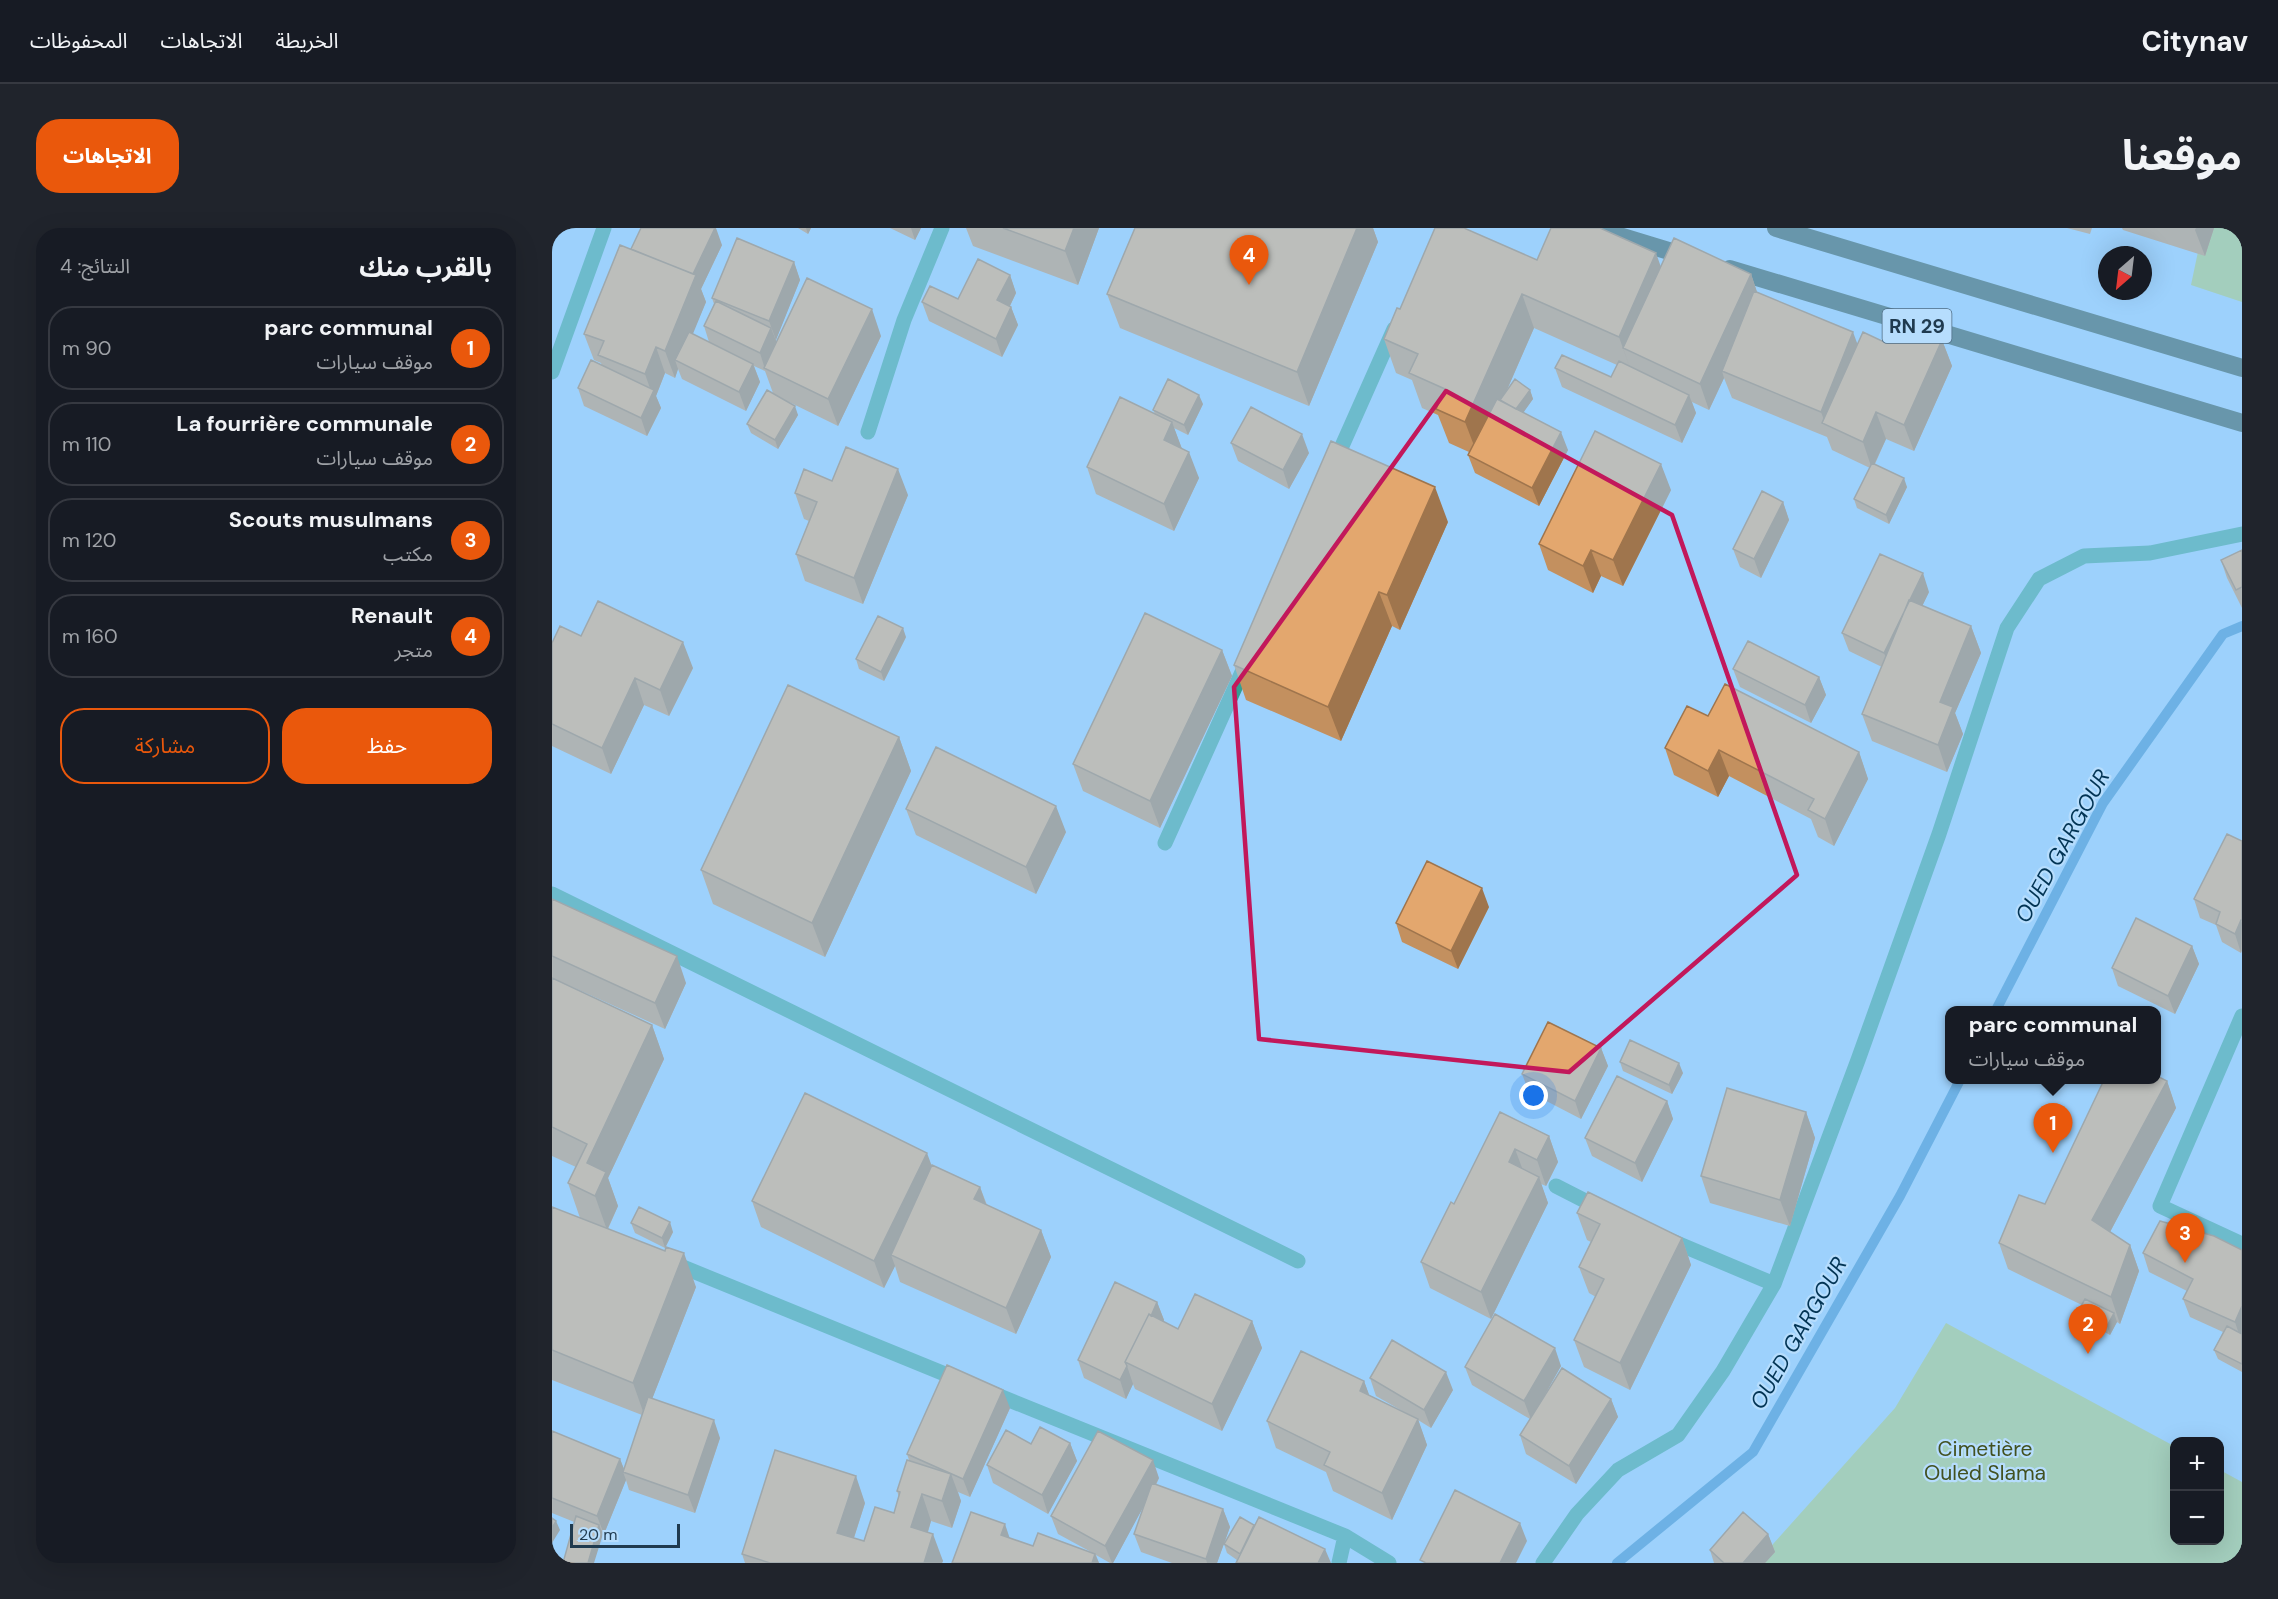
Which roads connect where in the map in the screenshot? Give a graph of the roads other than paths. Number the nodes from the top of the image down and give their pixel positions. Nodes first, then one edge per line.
1 (603, 228) edge
2 (942, 228) edge
3 (1593, 228) edge
4 (1776, 228) edge
5 (1401, 314) edge
6 (2242, 368) edge
7 (552, 372) edge
8 (2242, 423) edge
9 (868, 432) dead end
10 (1329, 476) edge
11 (2242, 534) edge
12 (1252, 649) edge
13 (1166, 843) dead end
14 (552, 894) edge
15 (2242, 1016) edge
16 (1556, 1186) dead end
17 (1615, 1216) edge
18 (1657, 1235) edge
19 (2242, 1244) edge
20 (662, 1259) edge
21 (1298, 1261) dead end
22 (1774, 1284) junction
23 (1345, 1536) junction
24 (1339, 1563) edge
25 (1389, 1563) edge
26 (1543, 1563) edge

1 - 7 street
2 - 9 street
3 - 8 highway, RN 29
4 - 6 highway, RN 29
5 - 10 street
11 - 22 street
12 - 13 street
14 - 21 street
15 - 19 street
16 - 17 street
18 - 22 street
20 - 23 street
22 - 26 street
23 - 24 street
23 - 25 street

